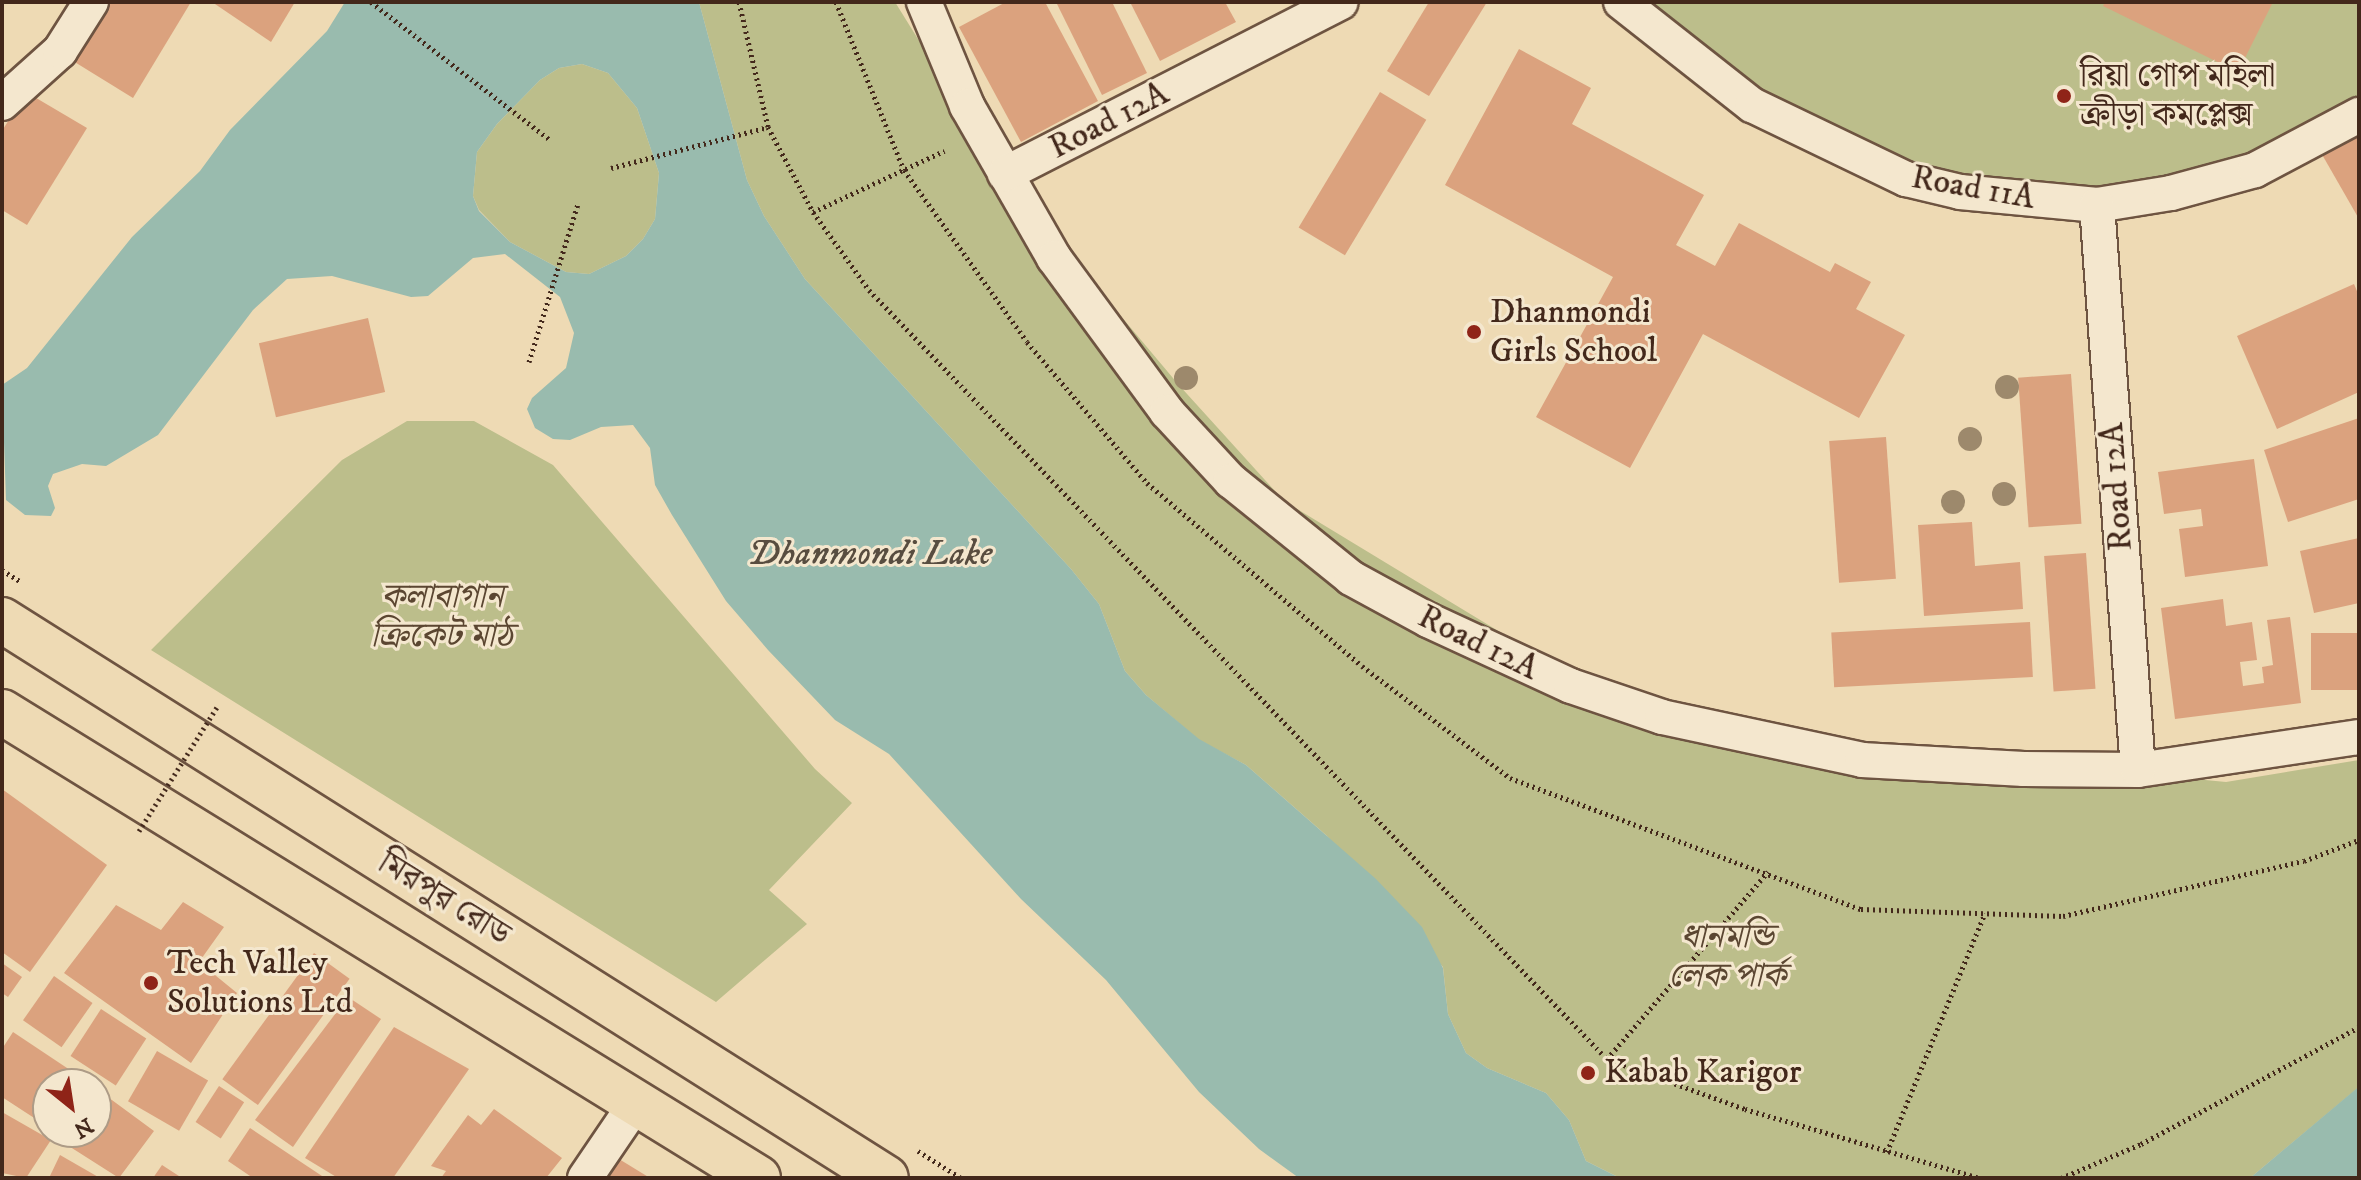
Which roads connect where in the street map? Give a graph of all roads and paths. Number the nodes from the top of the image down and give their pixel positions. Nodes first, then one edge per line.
1 (91, 2) edge
2 (371, 2) edge
3 (739, 2) edge
4 (924, 2) edge
5 (1341, 2) edge
6 (1621, 2) edge
7 (2, 103) edge
8 (2359, 115) edge
9 (768, 127) junction
10 (550, 140) dead end
11 (944, 151) dead end
12 (611, 168) dead end
13 (1005, 174) junction
14 (578, 204) dead end
15 (2097, 205) junction
16 (813, 212) junction
17 (529, 362) dead end
18 (2, 620) edge
19 (217, 707) dead end
20 (4, 715) edge
21 (2359, 737) edge
22 (2138, 770) junction
23 (139, 831) dead end
24 (1768, 872) dead end
25 (1985, 913) dead end
26 (2359, 1027) edge
27 (1607, 1059) junction
28 (636, 1103) junction
29 (1887, 1152) junction
30 (1962, 1176) edge
31 (585, 1178) edge
32 (758, 1178) edge
33 (886, 1178) edge
34 (1980, 1178) edge
35 (2061, 1178) edge

1 - 7 street
2 - 10 path
3 - 9 path
4 - 13 street, Road 12A
5 - 13 street, Road 12A
6 - 15 street, Road 11A
8 - 15 street, Road 11A
9 - 12 path
9 - 16 path
11 - 16 path
13 - 22 street, Road 12A
14 - 17 path
15 - 22 street, Road 12A
16 - 27 path
18 - 33 highway, মিরপুর রোড
19 - 23 path, bridge
20 - 28 highway, মিরপুর রোড
21 - 22 street, Road 12A
24 - 27 path
25 - 29 path
26 - 35 path
27 - 29 path
28 - 31 street
28 - 32 highway, মিরপুর রোড
29 - 30 path
30 - 34 path

